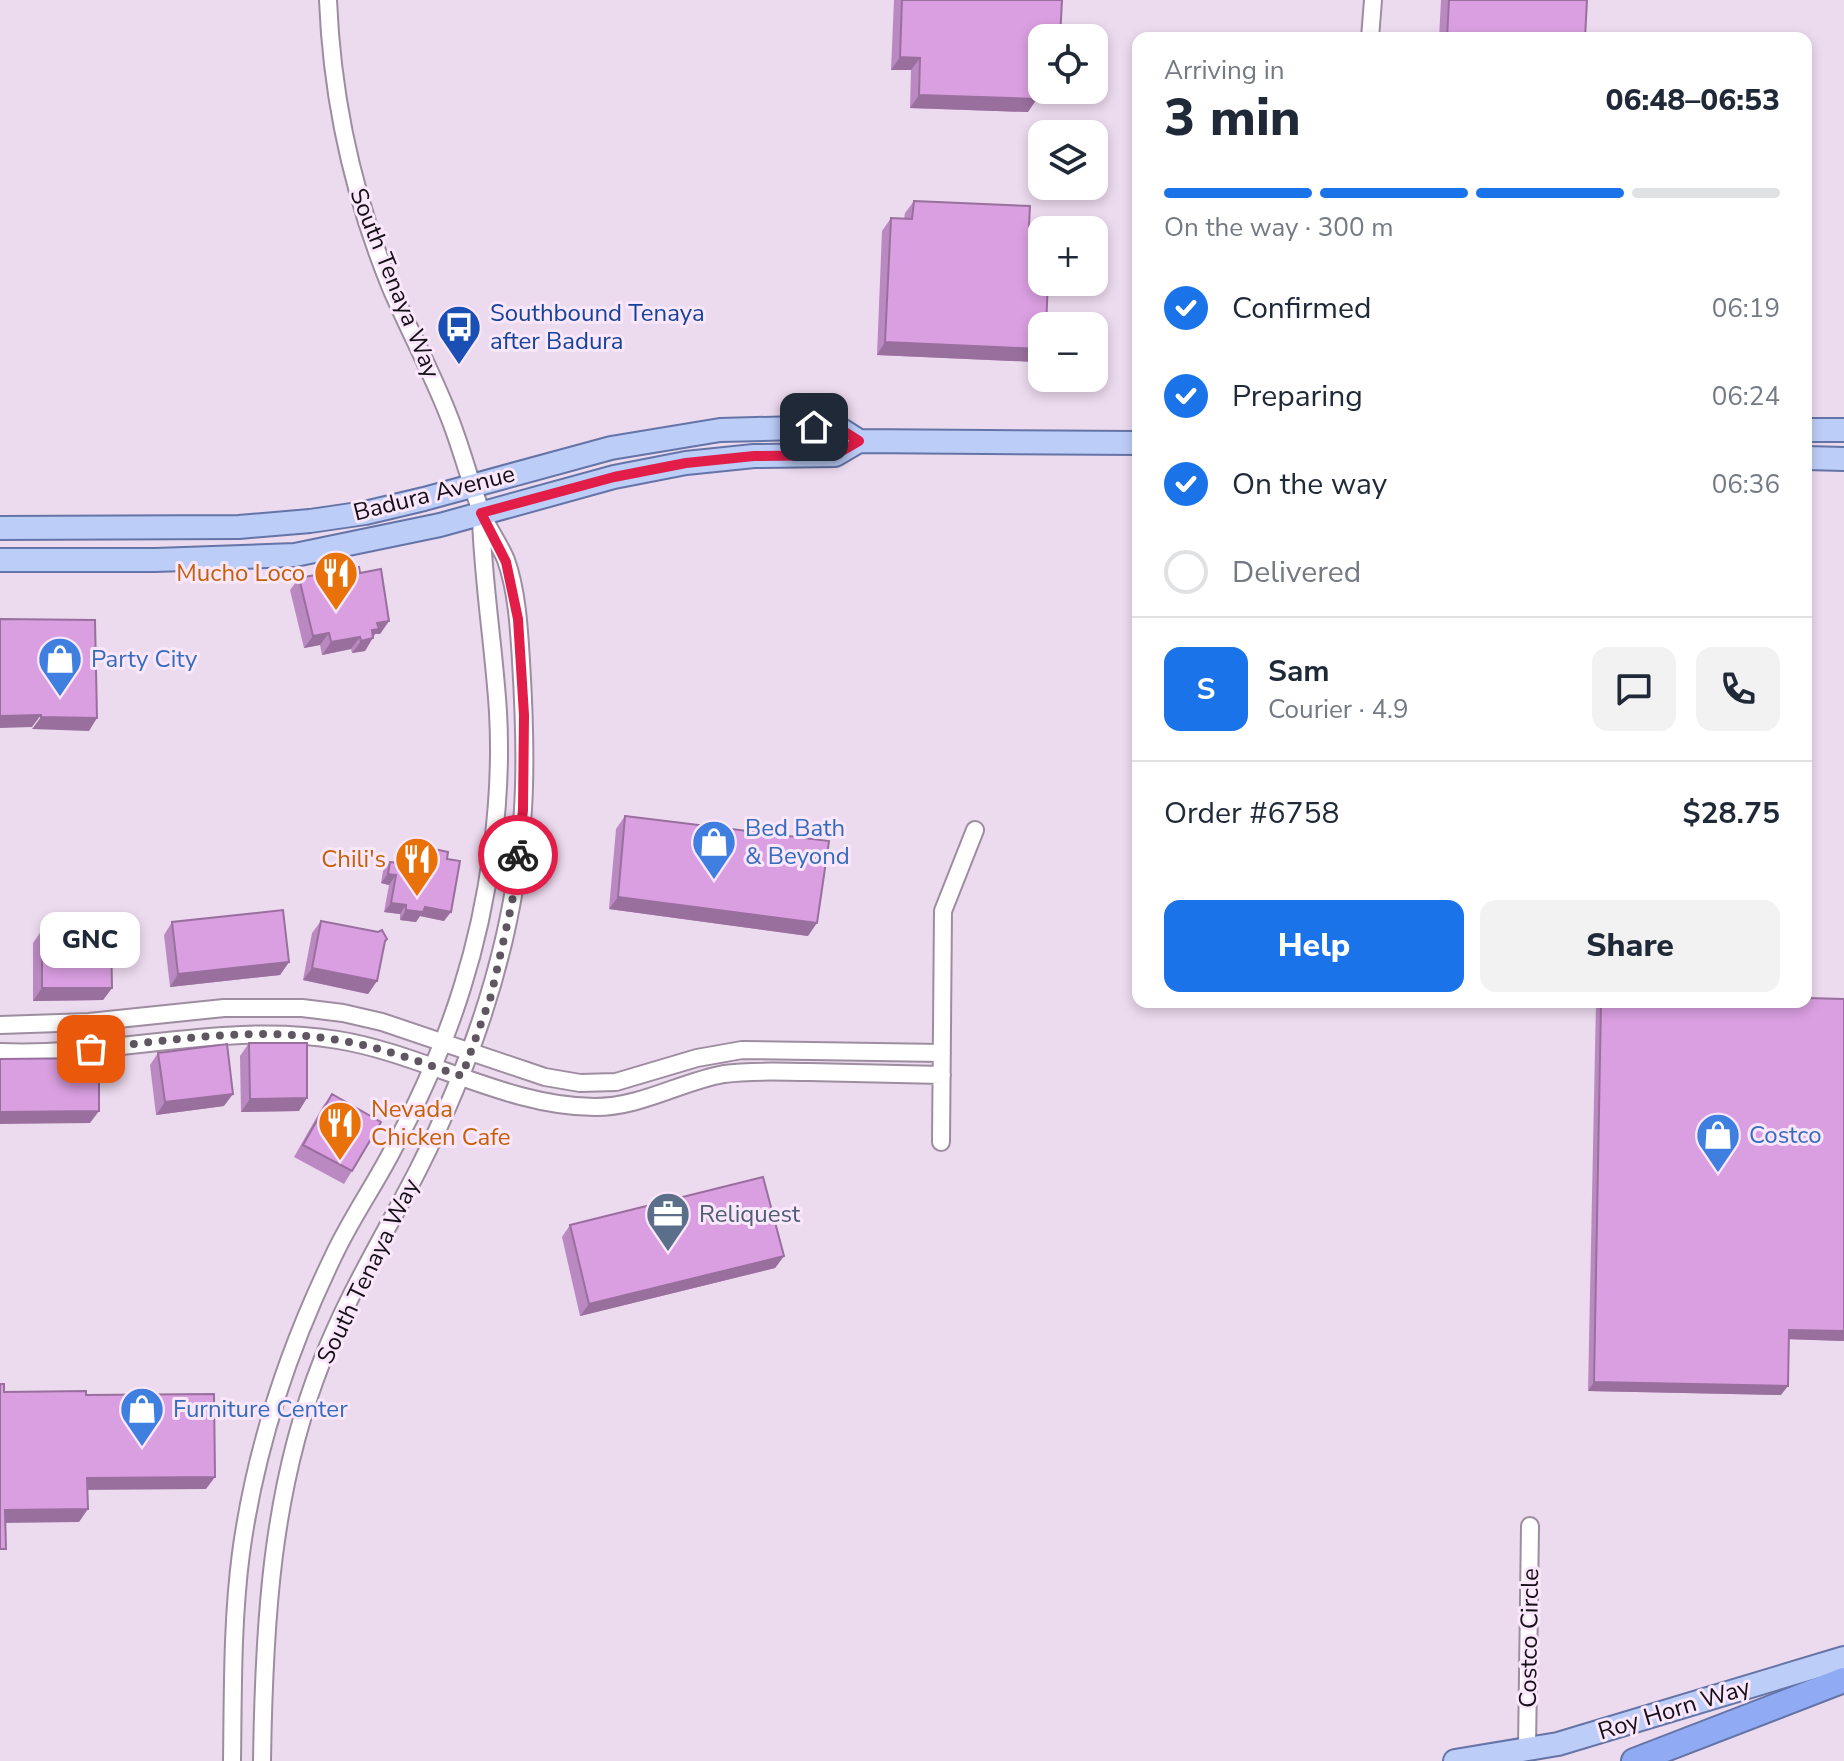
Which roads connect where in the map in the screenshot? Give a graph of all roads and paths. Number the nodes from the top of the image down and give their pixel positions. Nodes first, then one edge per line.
1 (328, 0) edge
2 (1373, 0) edge
3 (1370, 32) edge
4 (1812, 430) edge
5 (1844, 430) edge
6 (859, 441) junction
7 (1132, 443) edge
8 (1812, 458) edge
9 (1844, 459) edge
10 (473, 486) junction
11 (481, 513) junction
12 (0, 528) edge
13 (0, 560) edge
14 (975, 830) dead end
15 (0, 1025) edge
16 (442, 1042) junction
17 (0, 1052) edge
18 (471, 1052) junction
19 (942, 1053) junction
20 (433, 1067) junction
21 (942, 1075) junction
22 (462, 1076) junction
23 (941, 1142) dead end
24 (1530, 1526) dead end
25 (1844, 1658) edge
26 (1844, 1680) edge
27 (1527, 1749) junction
28 (232, 1761) edge
29 (262, 1761) edge
30 (1455, 1761) edge
31 (1634, 1761) edge

1 - 10 street, South Tenaya Way
2 - 3 street
4 - 5 main road
6 - 7 main road, Badura Avenue
6 - 10 main road, Badura Avenue
6 - 11 main road, Badura Avenue
8 - 9 main road
10 - 11 street, South Tenaya Way
10 - 12 main road, Badura Avenue
11 - 13 main road, Badura Avenue
11 - 16 street, South Tenaya Way
11 - 18 street, South Tenaya Way
14 - 19 street
15 - 16 street
16 - 18 street
16 - 20 street, South Tenaya Way
17 - 20 street
18 - 19 street
18 - 22 street, South Tenaya Way
19 - 21 street
20 - 22 street
20 - 28 street, South Tenaya Way
21 - 22 street
21 - 23 street
22 - 29 street, South Tenaya Way
24 - 27 street, Costco Circle
25 - 27 main road, Roy Horn Way
26 - 31 highway
27 - 30 main road, Roy Horn Way

